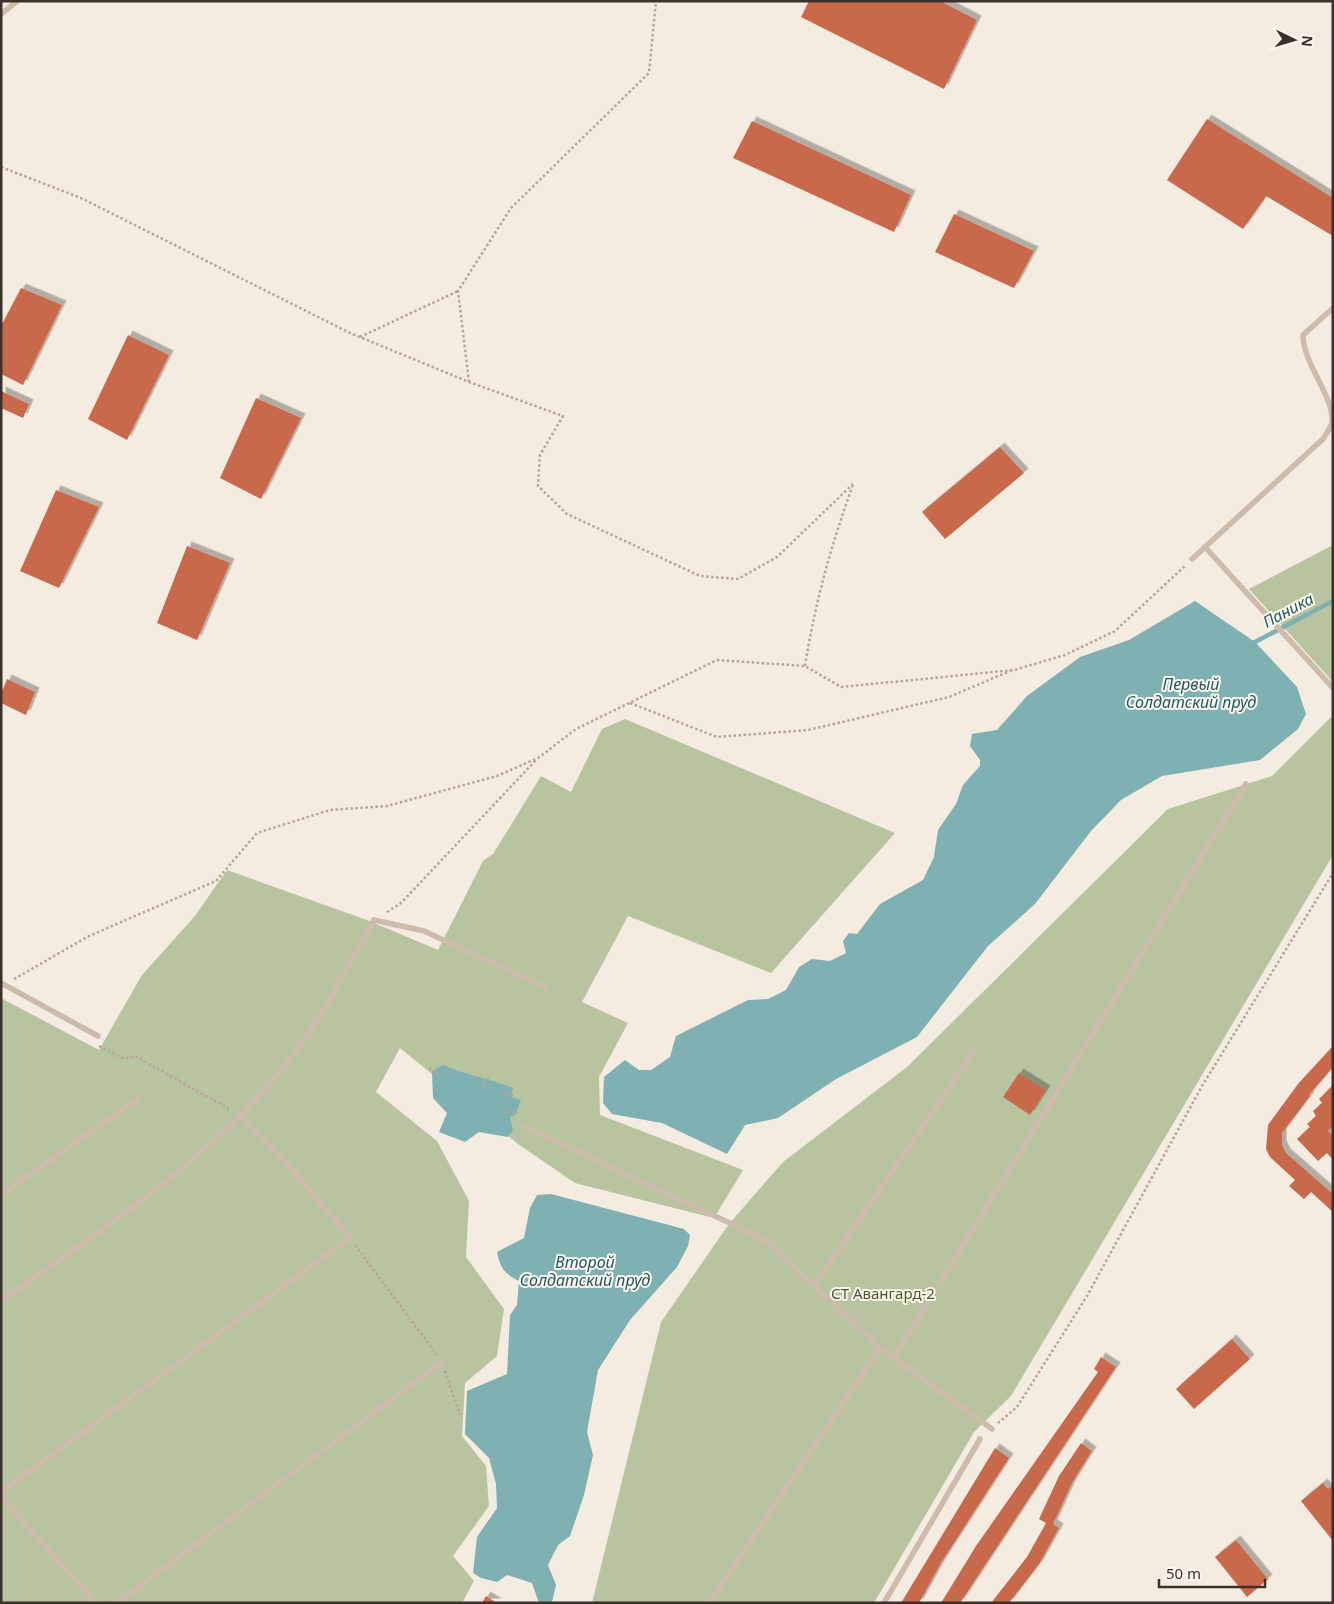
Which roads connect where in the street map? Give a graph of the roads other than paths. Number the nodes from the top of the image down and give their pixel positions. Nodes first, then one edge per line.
1 (17, 1) edge
2 (1, 14) edge
3 (1333, 308) edge
4 (1205, 547) junction
5 (1192, 559) road end
6 (1333, 688) edge
7 (1246, 784) dead end
8 (3, 983) edge
9 (545, 987) dead end
10 (98, 1036) road end
11 (975, 1050) dead end
12 (139, 1098) dead end
13 (240, 1115) junction
14 (525, 1127) dead end
15 (1, 1195) edge
16 (814, 1286) junction
17 (1, 1302) edge
18 (880, 1348) junction
19 (894, 1358) junction
20 (442, 1362) road end
21 (992, 1429) road end
22 (980, 1439) dead end
23 (1, 1492) edge
24 (1, 1498) edge
25 (96, 1603) edge
26 (117, 1603) edge
27 (709, 1603) edge
28 (884, 1603) edge

1 - 2 lane
3 - 4 lane
4 - 5 lane
4 - 6 lane
7 - 19 lane
8 - 10 lane
9 - 13 lane
11 - 16 lane
12 - 15 lane
13 - 17 lane
13 - 23 lane
14 - 16 lane
16 - 18 lane
18 - 19 lane
18 - 27 lane
19 - 21 lane
20 - 26 lane
22 - 28 lane
24 - 25 lane

